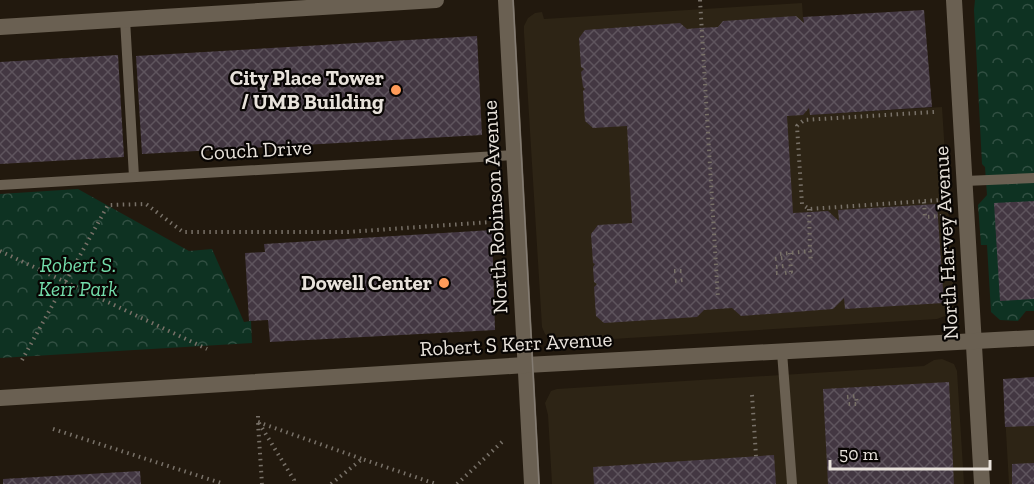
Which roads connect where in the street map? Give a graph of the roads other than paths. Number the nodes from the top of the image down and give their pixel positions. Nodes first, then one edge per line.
1 (436, 0) edge
2 (506, 0) edge
3 (954, 0) edge
4 (125, 19) junction
5 (0, 27) edge
6 (514, 155) junction
7 (135, 177) junction
8 (1034, 178) edge
9 (965, 181) junction
10 (0, 185) edge
11 (1034, 338) edge
12 (974, 342) junction
13 (782, 352) junction
14 (525, 365) junction
15 (0, 398) edge
16 (532, 484) edge
17 (792, 484) edge
18 (982, 484) edge

1 - 4 street
2 - 6 street, North Robinson Avenue
3 - 9 street, North Harvey Avenue
4 - 5 street
4 - 7 lane
6 - 7 lane, Couch Drive
6 - 14 street, North Robinson Avenue
7 - 10 lane, Couch Drive
8 - 9 lane
9 - 12 street, North Harvey Avenue
11 - 12 street, Robert S Kerr Avenue
12 - 13 street, Robert S Kerr Avenue
12 - 18 street, North Harvey Avenue
13 - 14 street, Robert S Kerr Avenue
13 - 17 lane
14 - 15 street, Robert S Kerr Avenue
14 - 16 street, North Robinson Avenue

